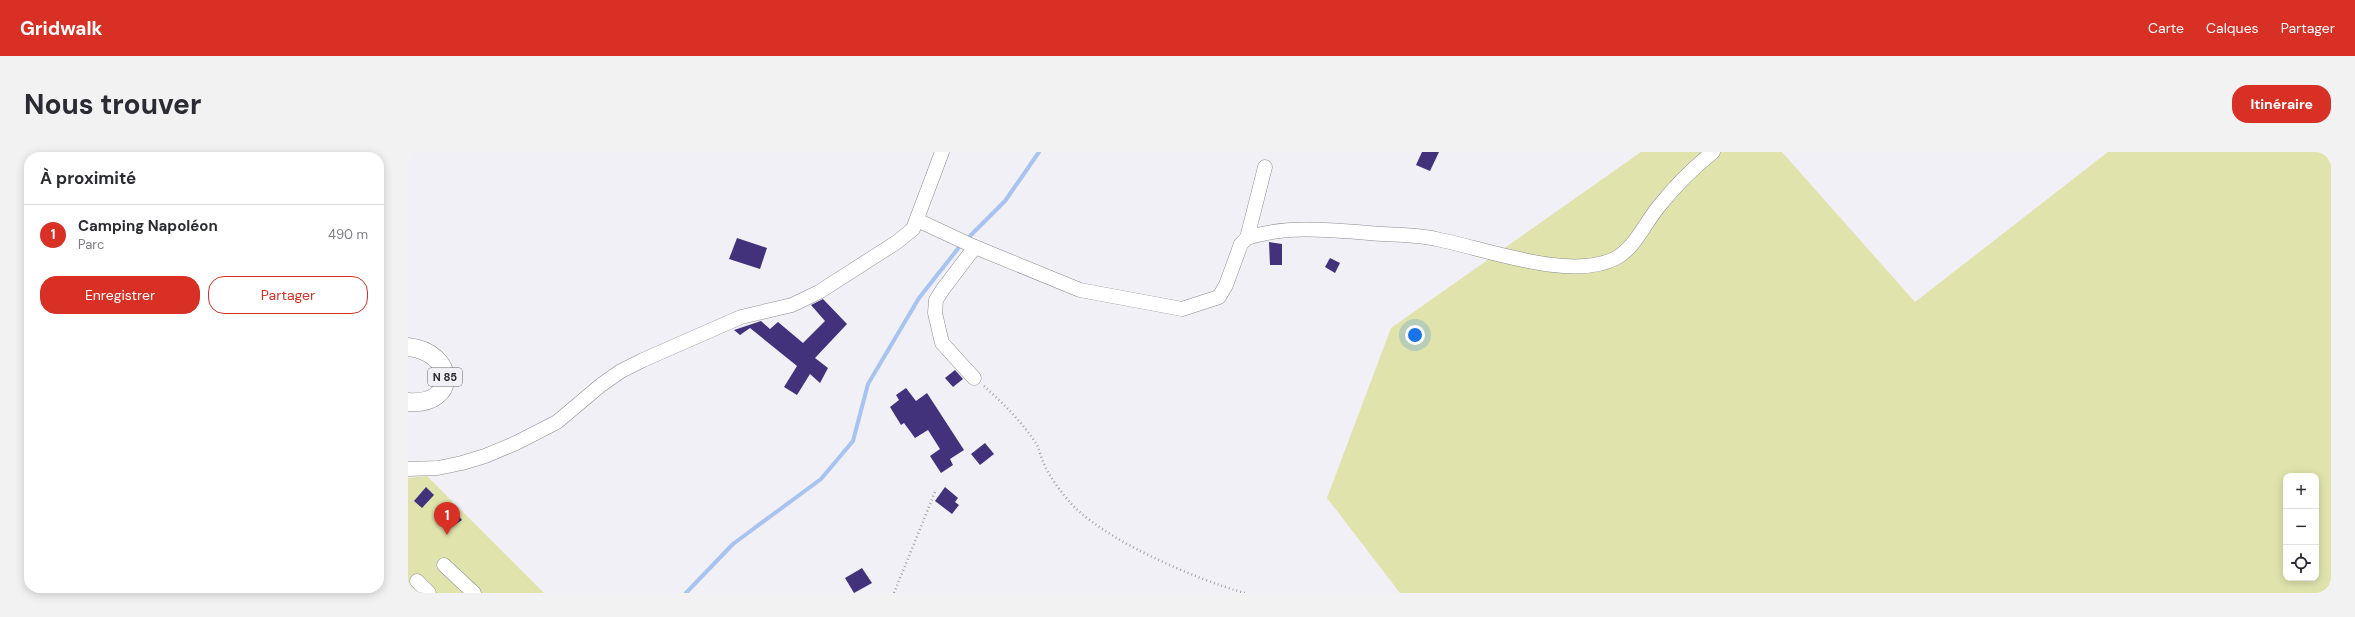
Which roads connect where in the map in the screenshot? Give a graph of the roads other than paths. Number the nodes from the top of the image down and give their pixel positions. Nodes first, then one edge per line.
1 (942, 152) edge
2 (1713, 152) edge
3 (1265, 167) dead end
4 (917, 220) junction
5 (1247, 238) junction
6 (975, 247) junction
7 (408, 347) edge
8 (974, 378) road end
9 (408, 402) edge
10 (408, 469) edge
11 (444, 565) dead end
12 (417, 581) dead end
13 (429, 593) edge
14 (474, 593) edge

1 - 4 street
2 - 5 street
3 - 5 street
4 - 6 street
4 - 10 street
5 - 6 street
6 - 8 street
7 - 9 main road, N 85
11 - 14 street
12 - 13 street

